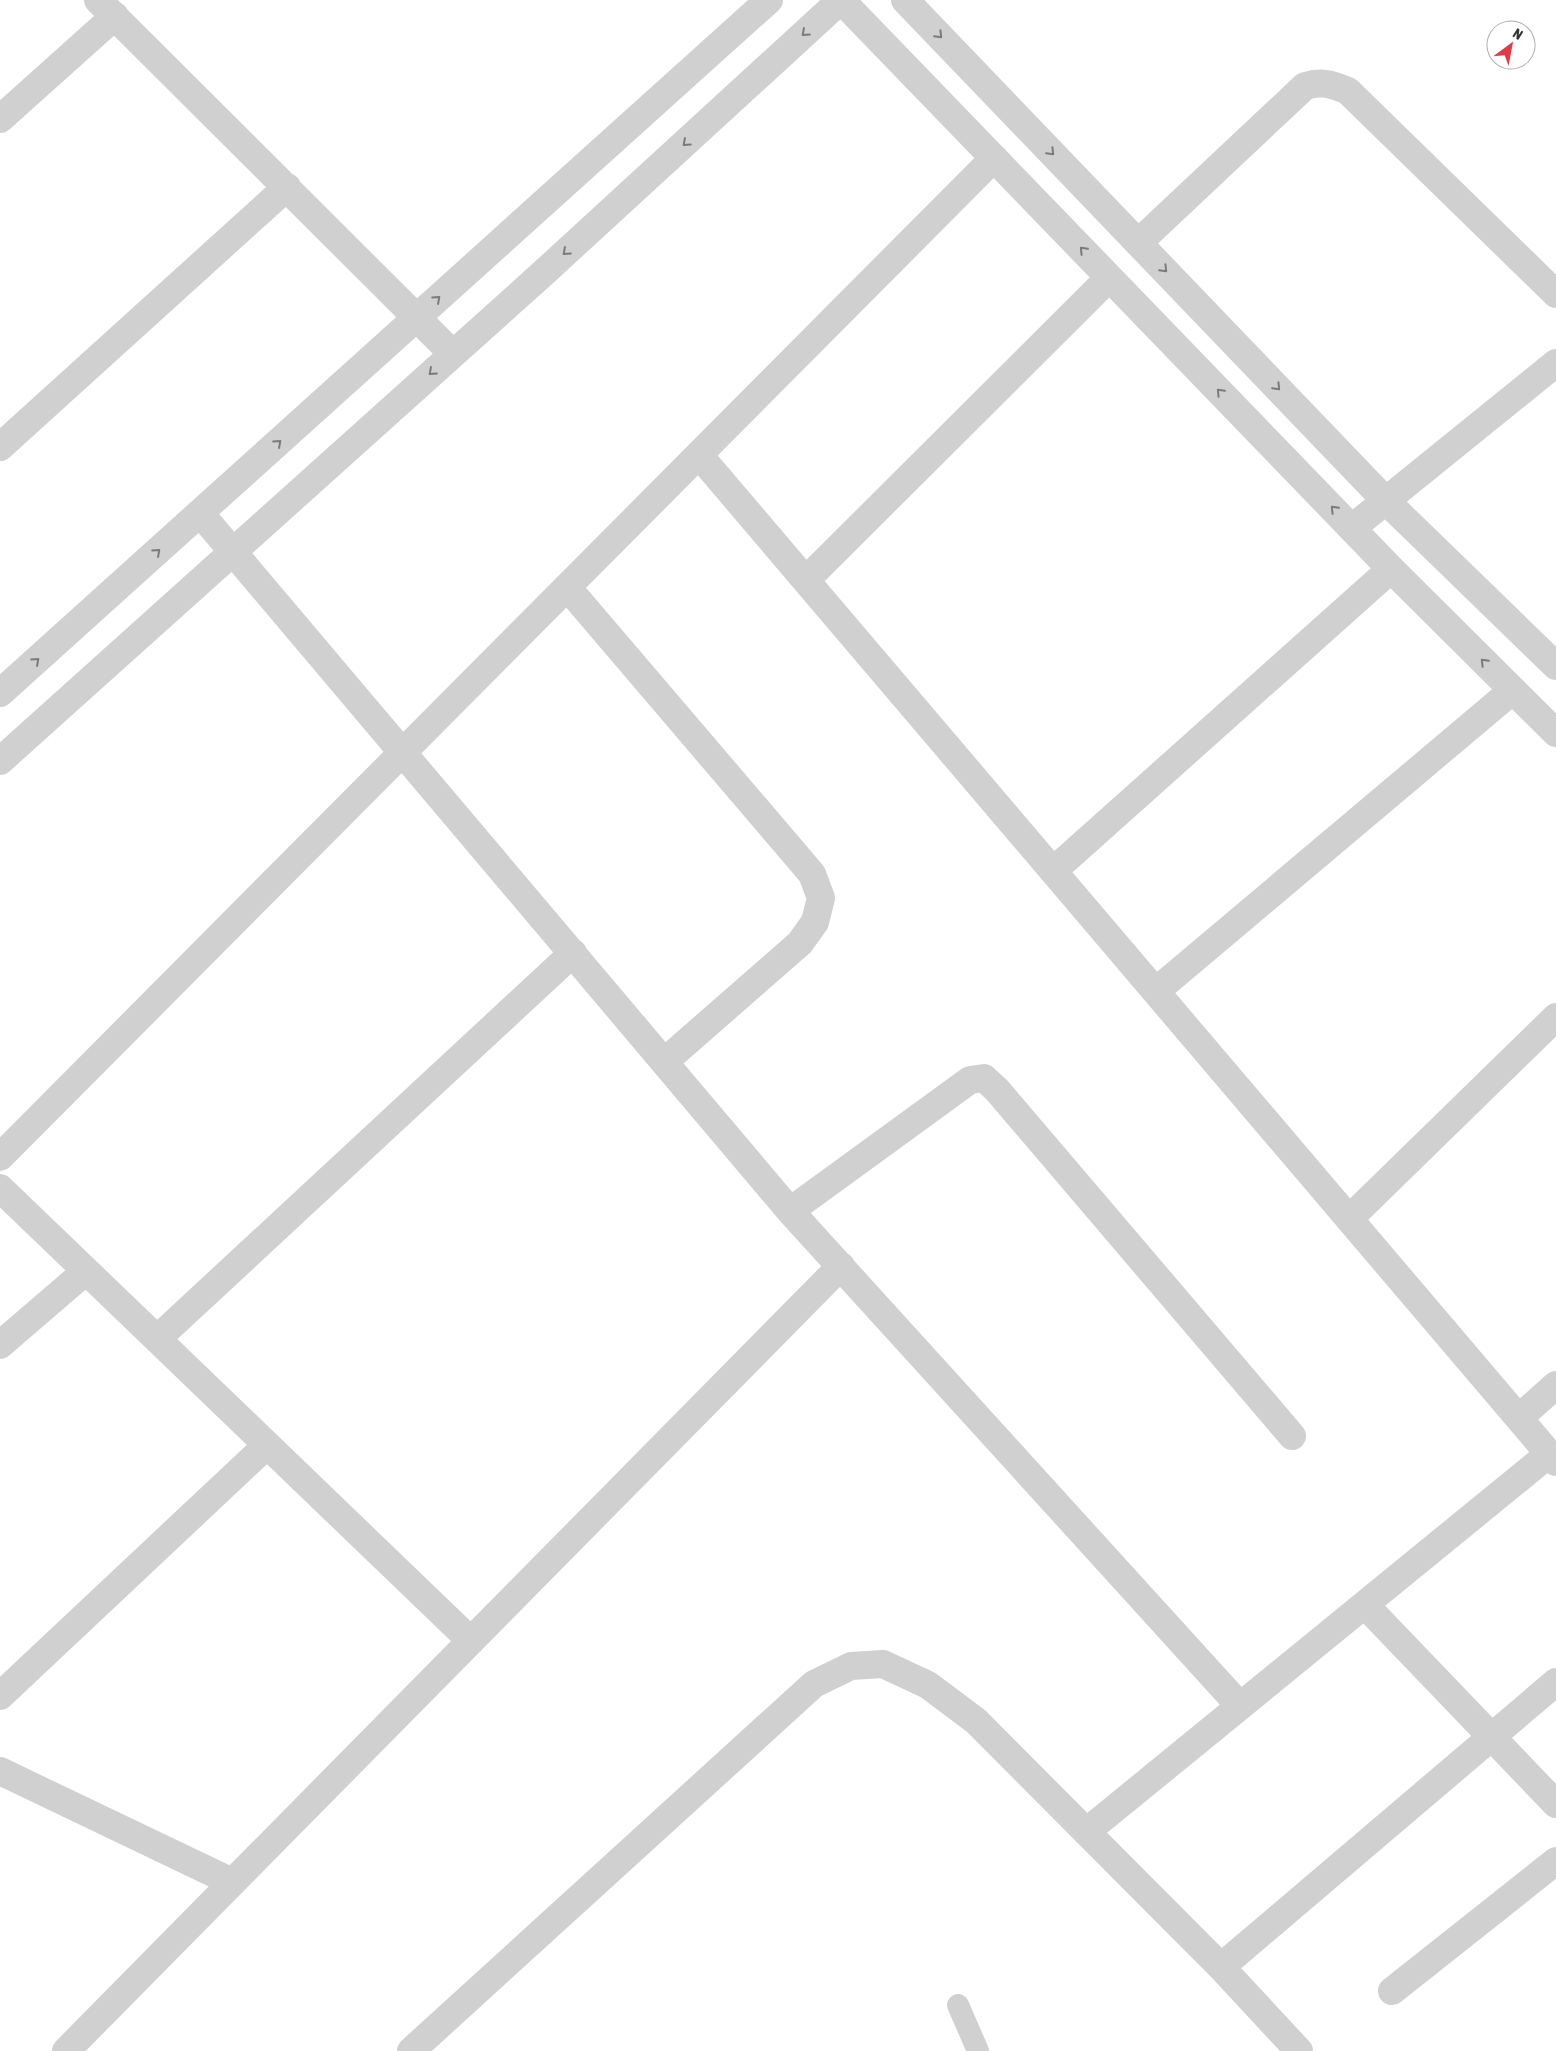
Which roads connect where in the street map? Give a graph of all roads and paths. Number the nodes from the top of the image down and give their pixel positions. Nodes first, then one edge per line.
1 (769, 0) edge
2 (841, 0) edge
3 (905, 0) edge
4 (107, 8) edge
5 (0, 119) edge
6 (994, 158) junction
7 (287, 187) junction
8 (1138, 243) junction
9 (1109, 278) junction
10 (1556, 294) edge
11 (418, 317) junction
12 (453, 354) junction
13 (1556, 363) edge
14 (0, 447) edge
15 (699, 455) junction
16 (1386, 500) junction
17 (200, 513) junction
18 (1352, 528) junction
19 (232, 552) junction
20 (1391, 569) junction
21 (806, 580) junction
22 (567, 587) junction
23 (1556, 666) edge
24 (1513, 690) junction
25 (0, 693) edge
26 (1556, 733) edge
27 (402, 752) junction
28 (0, 761) edge
29 (1053, 871) junction
30 (573, 954) junction
31 (1156, 992) junction
32 (1556, 1017) edge
33 (664, 1062) junction
34 (0, 1157) edge
35 (0, 1188) edge
36 (790, 1211) junction
37 (1349, 1219) junction
38 (841, 1266) junction
39 (86, 1271) junction
40 (157, 1338) junction
41 (0, 1345) edge
42 (1556, 1385) edge
43 (1519, 1418) junction
44 (1292, 1436) dead end
45 (267, 1445) junction
46 (1552, 1458) edge
47 (1365, 1604) junction
48 (471, 1641) junction
49 (1556, 1682) edge
50 (0, 1696) edge
51 (1240, 1706) junction
52 (1491, 1736) junction
53 (0, 1771) edge
54 (1556, 1804) edge
55 (1086, 1832) junction
56 (1556, 1861) edge
57 (232, 1882) junction
58 (1221, 1967) junction
59 (1392, 1991) dead end
60 (958, 2005) dead end
61 (66, 2051) edge
62 (410, 2051) edge
63 (978, 2051) edge
64 (1299, 2051) edge

11 -> 1 street
2 - 6 street
2 -> 12 street
3 -> 8 street
4 - 5 street
4 - 7 street
9 -> 6 street
6 - 15 street
7 - 11 street
7 - 14 street
8 - 10 street
8 -> 16 street
18 -> 9 street
9 - 21 street
11 - 12 street
17 -> 11 street
12 -> 19 street
13 - 16 street
15 - 21 street
15 - 22 street
16 - 18 street
16 - 23 street
17 - 19 street
25 -> 17 street
18 - 20 street
19 - 27 street
19 - 28 street
24 -> 20 street
20 - 29 street
21 - 29 street
22 - 27 street
22 - 33 street
24 - 26 street
24 - 31 street
27 - 30 street
27 - 34 street
29 - 31 street
30 - 33 street
30 - 40 street
31 - 37 street
32 - 37 street
33 - 36 street
35 - 39 street
36 - 38 street
36 - 44 street
37 - 43 street
38 - 48 street
38 - 51 street
39 - 40 street
39 - 41 street
40 - 45 street
42 - 43 street
43 - 46 street
45 - 48 street
45 - 50 street
46 - 47 street
47 - 51 street
47 - 52 street
48 - 57 street
49 - 52 street
51 - 55 street
52 - 54 street
52 - 58 street
53 - 57 street
55 - 58 street
55 - 62 street
56 - 59 street
57 - 61 street
58 - 64 street
60 - 63 lane

